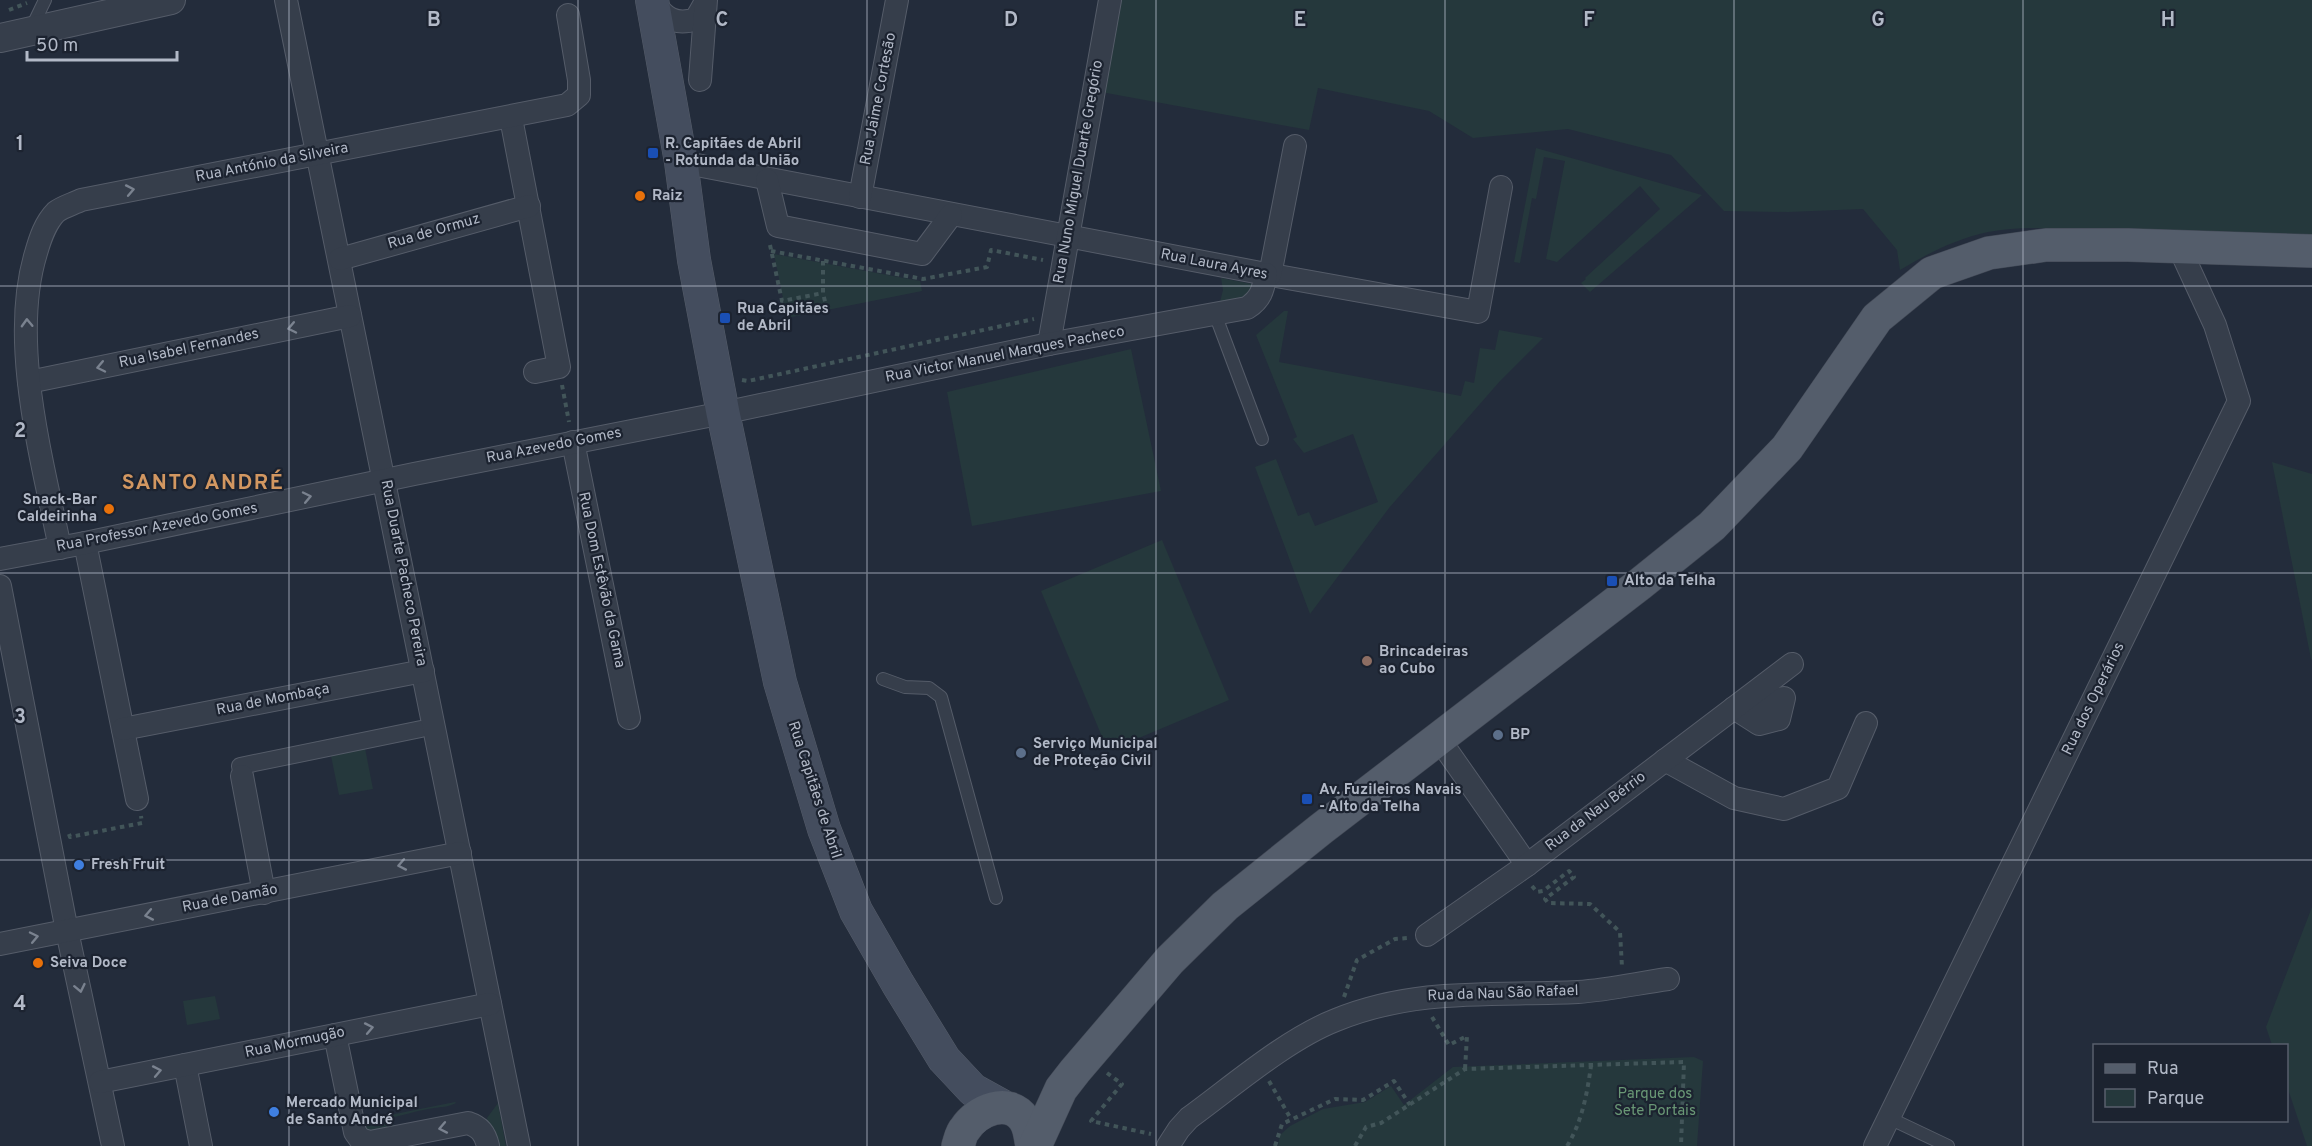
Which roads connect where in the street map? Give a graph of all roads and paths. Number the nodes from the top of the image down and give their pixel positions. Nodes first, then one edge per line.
1 (34, 0) edge
2 (45, 0) edge
3 (171, 0) edge
4 (286, 0) edge
5 (652, 0) edge
6 (897, 0) edge
7 (1110, 0) edge
8 (705, 2) edge
9 (0, 14) edge
10 (568, 15) dead end
11 (31, 30) junction
12 (0, 38) edge
13 (700, 80) dead end
14 (511, 118) junction
15 (1295, 146) dead end
16 (318, 153) junction
17 (681, 162) junction
18 (767, 180) junction
19 (1501, 187) dead end
20 (860, 197) junction
21 (529, 206) junction
22 (951, 215) junction
23 (1066, 237) junction
24 (770, 243) dead end
25 (2179, 247) junction
26 (2312, 251) edge
27 (771, 252) junction
28 (340, 259) junction
29 (823, 261) junction
30 (1047, 261) dead end
31 (1268, 275) junction
32 (823, 293) junction
33 (827, 310) dead end
34 (1215, 314) junction
35 (350, 316) junction
36 (1036, 319) dead end
37 (1049, 344) junction
38 (559, 367) junction
39 (535, 372) dead end
40 (738, 375) dead end
41 (29, 382) junction
42 (723, 413) junction
43 (1262, 439) dead end
44 (573, 442) junction
45 (385, 481) junction
46 (85, 543) junction
47 (60, 548) junction
48 (0, 559) edge
49 (0, 586) edge
50 (1792, 664) dead end
51 (423, 671) junction
52 (883, 679) dead end
53 (629, 718) dead end
54 (1866, 723) dead end
55 (123, 729) junction
56 (421, 729) dead end
57 (1439, 739) junction
58 (1665, 760) junction
59 (242, 776) joint
60 (137, 799) joint
61 (68, 826) dead end
62 (460, 853) junction
63 (1523, 868) junction
64 (264, 893) junction
65 (996, 898) dead end
66 (67, 930) junction
67 (1427, 935) joint
68 (0, 944) edge
69 (1668, 978) dead end
70 (1623, 985) junction
71 (1420, 997) junction
72 (490, 1004) junction
73 (1335, 1020) junction
74 (335, 1035) junction
75 (944, 1059) junction
76 (185, 1065) junction
77 (1260, 1066) junction
78 (1591, 1066) junction
79 (1465, 1069) junction
80 (1106, 1072) dead end
81 (100, 1082) junction
82 (1061, 1089) junction
83 (1410, 1105) junction
84 (1009, 1108) junction
85 (1889, 1118) junction
86 (1291, 1119) junction
87 (961, 1138) edge
88 (1170, 1142) edge
89 (113, 1146) edge
90 (201, 1146) edge
91 (488, 1146) edge
92 (519, 1146) edge
93 (1033, 1146) edge
94 (1275, 1146) edge
95 (1355, 1146) edge
96 (1567, 1146) edge
97 (1681, 1146) edge
98 (1875, 1146) edge
99 (1948, 1146) edge

1 - 9 path
2 - 11 lane
3 - 11 street
4 - 16 street, Rua Duarte Pacheco Pereira
5 - 8 street
5 - 17 main road, Rua Capitães de Abril
6 - 20 street, Rua Jaime Cortesão
7 - 23 street, Rua Nuno Miguel Duarte Gregório
8 - 13 street
10 - 14 street, Rua António da Silveira
11 - 12 street
14 - 16 street, Rua António da Silveira
14 - 21 street
15 - 31 street
16 - 28 street, Rua Duarte Pacheco Pereira
41 -> 16 street, Rua António da Silveira
17 - 18 street, Rua Laura Ayres
17 - 42 main road, Rua Capitães de Abril
18 - 20 street, Rua Laura Ayres
18 - 22 street
19 - 31 street, Rua Laura Ayres
20 - 22 street, Rua Laura Ayres
21 - 28 street, Rua de Ormuz
21 - 38 street
22 - 23 street, Rua Laura Ayres
23 - 31 street, Rua Laura Ayres
23 - 37 street, Rua Nuno Miguel Duarte Gregório
24 - 27 path
25 - 26 main road
25 - 57 main road
25 - 85 street, Rua dos Operários
27 - 29 path
27 - 32 path
28 - 35 street, Rua Duarte Pacheco Pereira
29 - 30 path
29 - 32 path
31 - 34 street, Rua Victor Manuel Marques Pacheco
32 - 33 path
34 - 37 street, Rua Victor Manuel Marques Pacheco
34 - 43 lane
35 -> 41 street, Rua Isabel Fernandes
35 - 45 street, Rua Duarte Pacheco Pereira
36 - 40 path
37 - 42 street, Rua Victor Manuel Marques Pacheco
38 - 39 street
38 - 44 path
41 - 47 street, Rua António da Silveira
42 - 44 street, Rua Azevedo Gomes
42 - 75 main road, Rua Capitães de Abril
44 - 45 street, Rua Azevedo Gomes
44 - 53 street, Rua Dom Estêvão da Gama
46 -> 45 street, Rua Professor Azevedo Gomes
45 - 51 street, Rua Duarte Pacheco Pereira
46 - 47 street, Rua Professor Azevedo Gomes
46 - 55 street
47 - 48 street, Rua Professor Azevedo Gomes
49 - 66 street
50 - 58 street, Rua da Nau Bérrio
51 - 55 street, Rua de Mombaça
51 - 62 street, Rua Duarte Pacheco Pereira
52 - 65 lane
54 - 58 street
55 - 60 street
56 - 59 street
57 - 63 street
57 - 82 main road
58 - 63 street, Rua da Nau Bérrio
59 - 64 street
60 - 61 path
62 -> 64 street, Rua de Damão
62 - 72 street, Rua Duarte Pacheco Pereira
63 - 67 street, Rua da Nau Bérrio
63 - 70 path
64 -> 66 street, Rua de Damão
68 -> 66 street, Rua de Damão
66 -> 81 street
67 - 73 path
69 - 70 street, Rua da Nau São Rafael
70 - 71 street, Rua da Nau São Rafael
71 - 73 street, Rua da Nau São Rafael
71 - 79 path
74 -> 72 street, Rua Mormugão
72 - 92 street, Rua Duarte Pacheco Pereira
73 - 77 street, Rua da Nau São Rafael
74 - 76 street, Rua Mormugão
91 -> 74 street
75 - 84 main road, Rua Capitães de Abril
75 - 87 main road
81 -> 76 street, Rua Mormugão
76 - 90 street
77 - 86 path
77 - 88 street, Rua da Nau São Rafael
78 - 79 path
78 - 96 path
78 - 97 path
79 - 83 path
80 - 88 path
81 - 89 street
82 - 84 main road
82 - 93 main road
83 - 86 path
83 - 95 path
84 - 87 main road
84 - 93 main road
85 - 98 street, Rua dos Operários
85 - 99 lane
86 - 94 path

